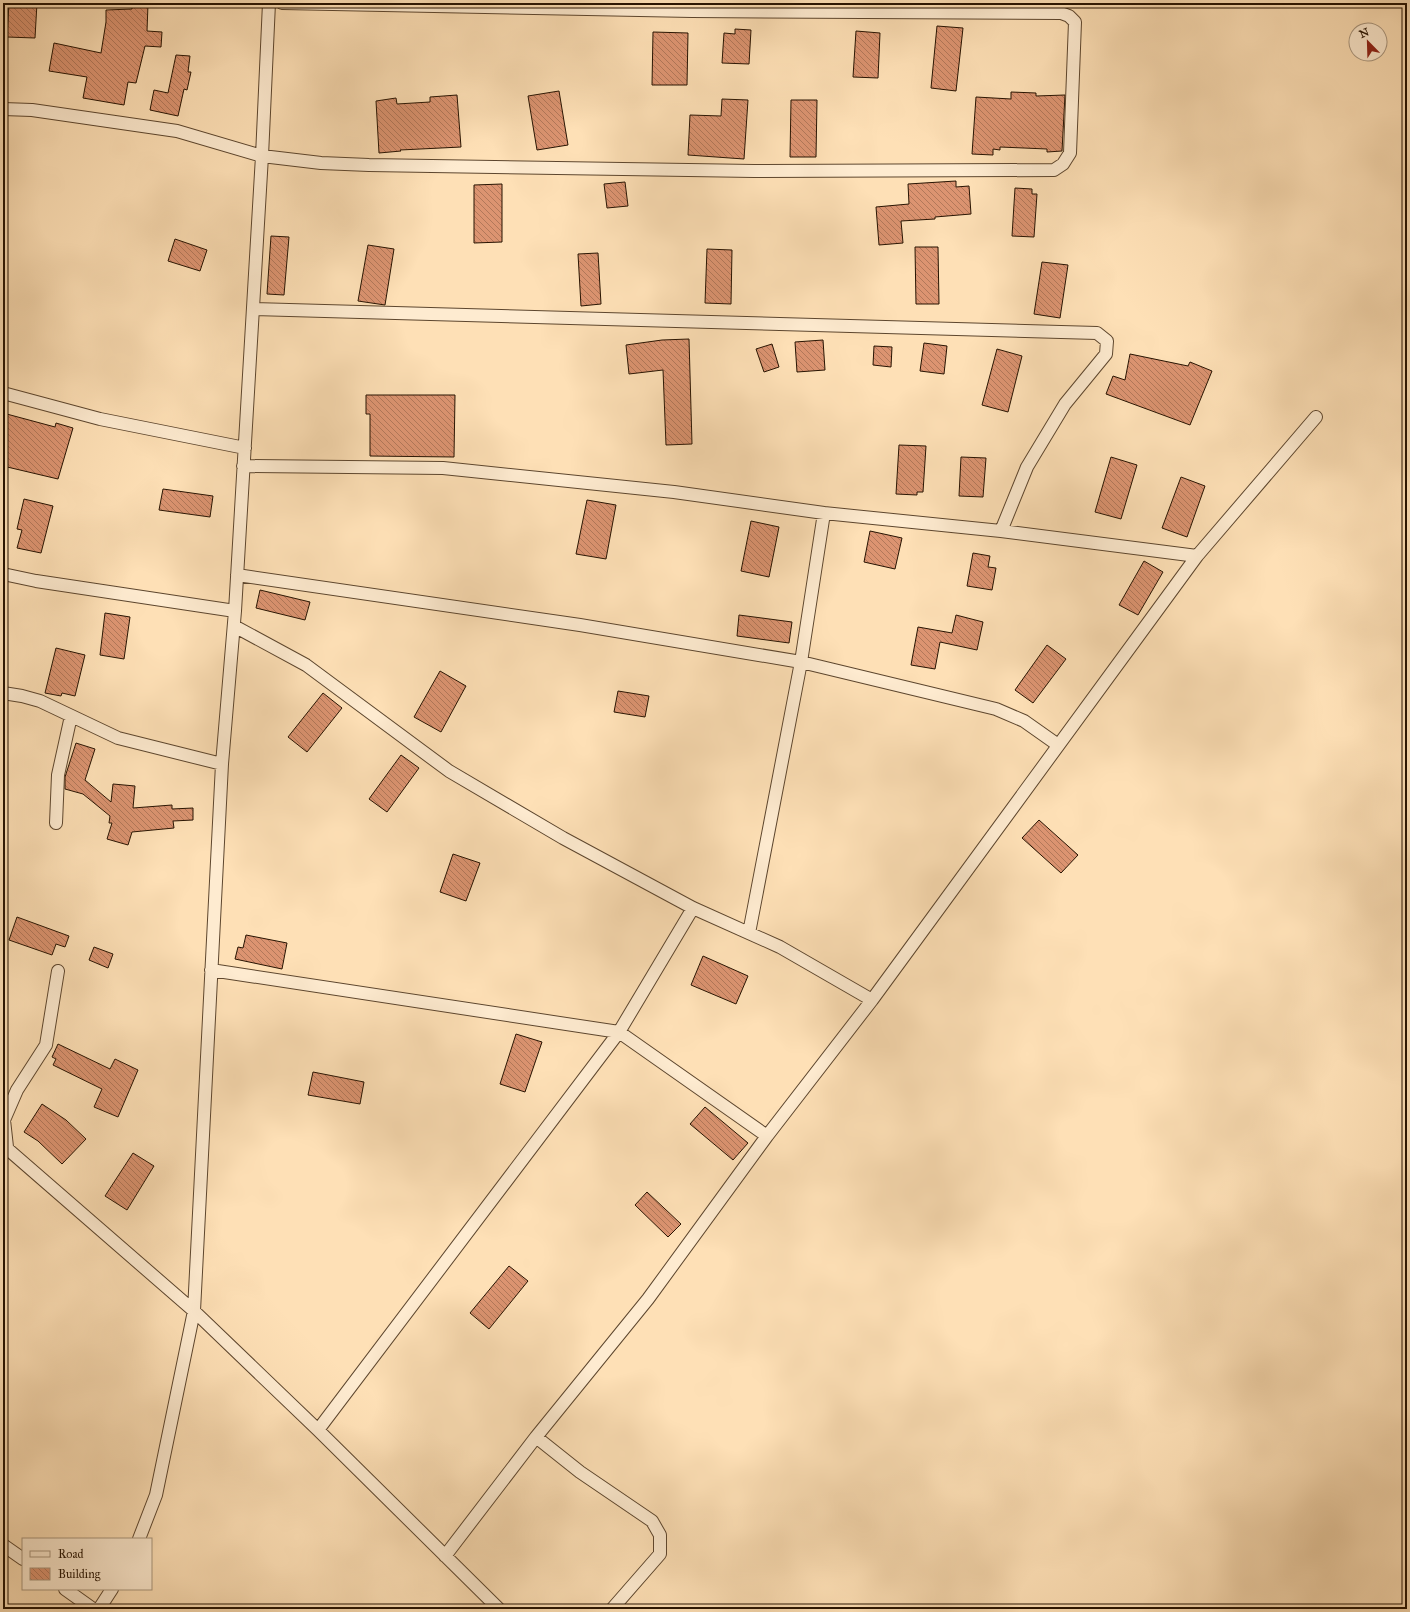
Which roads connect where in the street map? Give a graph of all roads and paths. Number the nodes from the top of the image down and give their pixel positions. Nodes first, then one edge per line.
1 (269, 3) edge
2 (282, 3) edge
3 (692, 7) edge
4 (3, 110) edge
5 (262, 156) junction
6 (253, 310) junction
7 (3, 393) edge
8 (1316, 417) dead end
9 (245, 448) junction
10 (243, 466) junction
11 (824, 513) junction
12 (1001, 531) junction
13 (1197, 556) junction
14 (3, 574) edge
15 (237, 575) junction
16 (235, 611) junction
17 (234, 626) junction
18 (801, 662) junction
19 (3, 693) edge
20 (71, 716) junction
21 (1058, 746) junction
22 (222, 764) junction
23 (56, 823) dead end
24 (693, 908) junction
25 (749, 933) junction
26 (58, 970) dead end
27 (211, 970) junction
28 (872, 1000) junction
29 (619, 1032) junction
30 (767, 1136) junction
31 (5, 1146) edge
32 (194, 1311) junction
33 (318, 1430) junction
34 (536, 1437) junction
35 (139, 1538) edge
36 (3, 1545) edge
37 (445, 1556) junction
38 (22, 1558) edge
39 (66, 1590) edge
40 (111, 1590) edge
41 (93, 1609) edge
42 (100, 1609) edge
43 (499, 1609) edge
44 (612, 1609) edge

1 - 5 street
2 - 3 street
3 - 5 street
4 - 5 street
5 - 6 street
6 - 9 street
6 - 12 street
7 - 9 street
8 - 13 street
9 - 10 street
10 - 11 street
10 - 15 street
11 - 12 street
11 - 18 street
12 - 13 street
13 - 21 street
14 - 16 street
15 - 16 street
15 - 18 street
16 - 17 street
17 - 22 street
17 - 24 street
18 - 21 street
18 - 25 street
19 - 20 street
20 - 22 street
20 - 23 street
21 - 28 street
22 - 27 street
24 - 25 street
24 - 29 street
25 - 28 street
26 - 31 street
27 - 29 street
27 - 32 street
28 - 30 street
29 - 30 street
29 - 33 street
30 - 34 street
31 - 32 street
32 - 33 street
32 - 35 street
33 - 37 street
34 - 37 street
34 - 44 street
36 - 38 street
37 - 43 street
39 - 41 street
40 - 42 street

